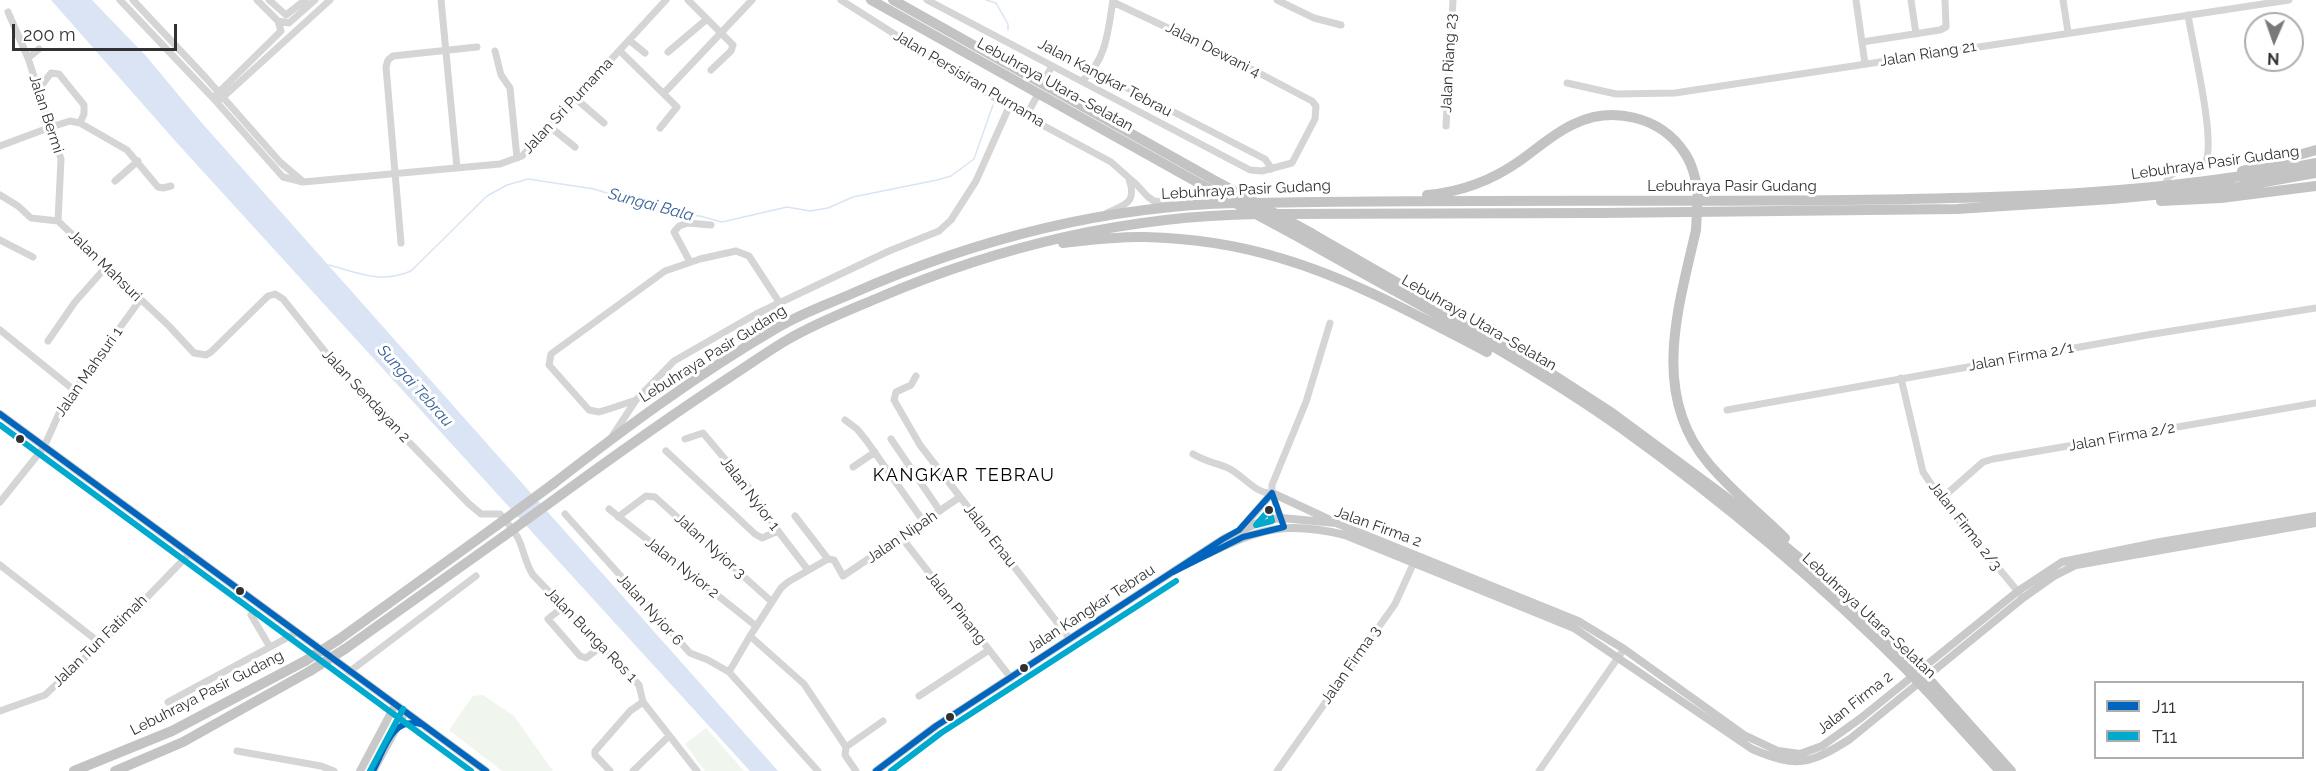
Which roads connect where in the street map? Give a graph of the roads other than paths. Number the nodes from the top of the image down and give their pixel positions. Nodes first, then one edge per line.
1 (120, 0) edge
2 (133, 0) edge
3 (257, 0) edge
4 (269, 0) edge
5 (330, 0) edge
6 (441, 0) edge
7 (666, 0) edge
8 (688, 0) edge
9 (752, 0) edge
10 (841, 0) edge
11 (871, 0) edge
12 (893, 0) edge
13 (927, 0) edge
14 (1277, 0) edge
15 (1452, 0) edge
16 (1856, 0) edge
17 (1911, 0) edge
18 (1945, 0) edge
19 (2063, 0) edge
20 (2289, 0) edge
21 (309, 1) edge
22 (1113, 1) edge
23 (8, 12) dead end
24 (2188, 15) junction
25 (310, 18) junction
26 (707, 19) junction
27 (278, 21) junction
28 (1341, 25) dead end
29 (720, 32) junction
30 (2068, 32) junction
31 (1916, 34) junction
32 (629, 40) junction
33 (1862, 42) junction
34 (477, 47) dead end
35 (39, 49) dead end
36 (446, 51) junction
37 (495, 51) dead end
38 (620, 51) junction
39 (668, 52) dead end
40 (645, 53) dead end
41 (28, 58) junction
42 (1865, 64) junction
43 (1052, 66) junction
44 (711, 70) dead end
45 (1094, 71) junction
46 (1045, 79) dead end
47 (1082, 81) junction
48 (1567, 83) dead end
49 (39, 89) junction
50 (664, 93) junction
51 (218, 97) junction
52 (575, 98) junction
53 (1036, 98) dead end
54 (1009, 108) junction
55 (1026, 116) junction
56 (80, 123) junction
57 (604, 123) dead end
58 (1446, 126) dead end
59 (51, 127) junction
60 (550, 127) junction
61 (660, 128) dead end
62 (0, 146) edge
63 (575, 147) dead end
64 (2316, 150) edge
65 (517, 158) junction
66 (138, 161) junction
67 (2316, 163) edge
68 (457, 168) junction
69 (1272, 169) junction
70 (2316, 173) edge
71 (397, 174) junction
72 (1128, 177) junction
73 (2219, 179) junction
74 (115, 181) dead end
75 (171, 186) dead end
76 (2165, 186) junction
77 (2316, 186) edge
78 (0, 195) edge
79 (2112, 200) junction
80 (1352, 201) junction
81 (1196, 204) junction
82 (1097, 217) junction
83 (58, 221) junction
84 (711, 225) dead end
85 (0, 240) edge
86 (401, 243) dead end
87 (1035, 243) junction
88 (33, 257) dead end
89 (690, 262) junction
90 (106, 267) junction
91 (140, 300) junction
92 (779, 302) junction
93 (2316, 308) edge
94 (756, 314) junction
95 (1330, 323) dead end
96 (778, 327) junction
97 (0, 330) edge
98 (48, 341) dead end
99 (201, 355) joint
100 (1525, 367) junction
101 (916, 376) dead end
102 (1901, 378) junction
103 (74, 390) junction
104 (636, 400) junction
105 (2316, 403) edge
106 (1727, 410) dead end
107 (0, 414) edge
108 (845, 420) dead end
109 (612, 437) junction
110 (685, 439) dead end
111 (891, 440) dead end
112 (44, 447) junction
113 (666, 451) dead end
114 (875, 452) junction
115 (1193, 454) dead end
116 (853, 467) dead end
117 (1272, 493) junction
118 (960, 497) junction
119 (1941, 499) junction
120 (0, 502) edge
121 (609, 509) dead end
122 (940, 511) junction
123 (480, 513) joint
124 (566, 514) dead end
125 (795, 516) dead end
126 (2316, 516) edge
127 (618, 517) junction
128 (1282, 523) junction
129 (1336, 523) junction
130 (921, 524) junction
131 (2316, 524) edge
132 (1239, 530) junction
133 (778, 531) junction
134 (902, 538) junction
135 (189, 554) junction
136 (1416, 559) junction
137 (828, 560) junction
138 (0, 566) edge
139 (808, 570) junction
140 (1173, 572) junction
141 (476, 576) dead end
142 (2020, 595) junction
143 (1843, 597) junction
144 (771, 601) junction
145 (563, 607) junction
146 (251, 615) dead end
147 (756, 626) junction
148 (296, 633) junction
149 (750, 636) junction
150 (1070, 639) junction
151 (100, 643) junction
152 (341, 645) junction
153 (602, 646) junction
154 (270, 647) junction
155 (1624, 649) junction
156 (989, 650) junction
157 (1618, 658) junction
158 (307, 666) junction
159 (1912, 668) junction
160 (349, 672) junction
161 (729, 672) junction
162 (1011, 678) junction
163 (1930, 687) junction
164 (374, 690) junction
165 (919, 696) dead end
166 (168, 702) dead end
167 (643, 702) junction
168 (395, 705) junction
169 (0, 711) edge
170 (405, 712) junction
171 (386, 720) junction
172 (883, 721) dead end
173 (421, 723) junction
174 (396, 727) junction
175 (669, 736) junction
176 (845, 749) junction
177 (237, 751) dead end
178 (74, 771) edge
179 (115, 771) edge
180 (334, 771) edge
181 (360, 771) edge
182 (374, 771) edge
183 (486, 771) edge
184 (610, 771) edge
185 (633, 771) edge
186 (697, 771) edge
187 (818, 771) edge
188 (856, 771) edge
189 (876, 771) edge
190 (1277, 771) edge
191 (1539, 771) edge
192 (2000, 771) edge
193 (2011, 771) edge

1 - 51 street
2 - 51 street
3 - 27 street
4 - 21 street
5 - 25 street
6 - 36 street
7 - 32 street, Jalan Sri Purnama
8 - 26 street
9 - 29 street
10 - 54 street, Jalan Persisiran Purnama
11 - 100 highway, Lebuhraya Utara–Selatan, bridge
12 - 143 highway, Lebuhraya Utara–Selatan, bridge
13 - 43 street, Jalan Kangkar Tebrau
14 - 28 street
15 - 58 street, Jalan Riang 23
16 - 33 street
17 - 31 street
18 - 31 street
19 - 30 street
20 - 24 street, Jalan Riang 21
21 - 25 street
21 - 27 street
22 - 45 street
22 - 69 street, Jalan Dewani 4
23 - 41 street, Jalan Bermi
24 - 30 street, Jalan Riang 21
24 - 76 street
25 - 51 street
26 - 29 street
26 - 39 street
27 - 51 street
29 - 44 street
29 - 50 street
30 - 42 street, Jalan Riang 21
31 - 33 street
32 - 38 street, Jalan Sri Purnama
32 - 40 street
33 - 42 street
34 - 36 street
35 - 41 street
36 - 68 street
36 - 71 street
37 - 65 street
38 - 50 street
38 - 52 street, Jalan Sri Purnama
41 - 49 street, Jalan Bermi
42 - 48 street, Jalan Riang 21
43 - 46 street
43 - 47 street, Jalan Kangkar Tebrau
45 - 47 street
45 - 69 street
47 - 69 street, Jalan Kangkar Tebrau
49 - 56 street
49 - 59 street, Jalan Bermi
50 - 61 street
51 - 71 street, Jalan Sri Purnama
52 - 57 street
52 - 60 street, Jalan Sri Purnama
53 - 55 street
54 - 55 street, Jalan Persisiran Purnama
54 - 92 street
55 - 72 street, Jalan Persisiran Purnama
56 - 59 street
56 - 66 street
59 - 62 street
59 - 83 street, Jalan Bermi
60 - 63 street
60 - 65 street, Jalan Sri Purnama
64 - 73 highway
65 - 68 street, Jalan Sri Purnama
66 - 74 street
66 - 75 street
67 - 73 highway, Lebuhraya Pasir Gudang
68 - 71 street, Jalan Sri Purnama
70 - 79 highway, Lebuhraya Pasir Gudang
71 - 86 street
72 - 81 street, Jalan Persisiran Purnama
72 - 82 street
73 - 76 highway, Lebuhraya Pasir Gudang
76 - 80 highway, Lebuhraya Pasir Gudang
77 - 79 highway
78 - 83 street, Jalan Mahsuri
79 - 87 highway, Lebuhraya Pasir Gudang
80 - 81 highway, Lebuhraya Pasir Gudang
80 - 143 highway, bridge
81 - 82 highway, Lebuhraya Pasir Gudang
82 - 96 highway, Lebuhraya Pasir Gudang
83 - 90 street, Jalan Mahsuri
84 - 89 street
85 - 88 street
87 - 100 highway
87 - 152 highway, Lebuhraya Pasir Gudang, bridge
89 - 92 street
89 - 104 street
90 - 91 street, Jalan Mahsuri
90 - 98 street
91 - 99 street, Jalan Mahsuri
91 - 103 street, Jalan Mahsuri 1
92 - 94 street
93 - 102 street, Jalan Firma 2/1
94 - 96 street
94 - 104 street
95 - 117 street
96 - 109 highway, Lebuhraya Pasir Gudang
97 - 103 street
99 - 123 street, Jalan Sendayan 2
100 - 159 highway, Lebuhraya Utara–Selatan
101 - 118 street, Jalan Enau
102 - 106 street, Jalan Firma 2/1
102 - 119 street, Jalan Firma 2/3
103 - 112 street, Jalan Mahsuri 1
104 - 109 street
105 - 119 street, Jalan Firma 2/2
107 - 112 main road
108 - 114 street
109 - 152 highway, Lebuhraya Pasir Gudang, bridge
110 - 133 street, Jalan Nyior 1
111 - 122 street
112 - 120 street, Jalan Mahsuri 1
112 - 135 main road
113 - 133 street
114 - 116 street
114 - 130 street
115 - 117 street
117 - 128 street
117 - 129 main road
117 - 132 main road
118 - 122 street, Jalan Nipah
118 - 150 street, Jalan Enau
119 - 142 street, Jalan Firma 2/3
121 - 127 street, Jalan Nyior 2
122 - 130 street, Jalan Nipah
123 - 145 street, Jalan Bunga Ros 1
124 - 161 street, Jalan Nyior 6
125 - 137 street
126 - 142 main road, Jalan Firma 2
127 - 144 street, Jalan Nyior 3
127 - 147 street, Jalan Nyior 2
128 - 129 main road, Jalan Firma 2
128 - 132 main road, Jalan Firma 2
128 - 136 main road, Jalan Firma 2
128 - 140 main road, Jalan Firma 2
129 - 136 main road, Jalan Firma 2
130 - 134 street, Jalan Nipah
131 - 142 main road, Jalan Firma 2
132 - 140 main road, Jalan Firma 2
133 - 139 street, Jalan Nyior 1
134 - 137 street, Jalan Nipah
134 - 156 street, Jalan Pinang
135 - 148 main road
135 - 151 street, Jalan Tun Fatimah
136 - 155 main road, Jalan Firma 2
136 - 157 main road, Jalan Firma 2
136 - 190 street, Jalan Firma 3
137 - 139 street
138 - 151 street
139 - 144 street
140 - 150 main road, Jalan Kangkar Tebrau
141 - 160 street
142 - 155 main road, Jalan Firma 2
142 - 157 main road, Jalan Firma 2
143 - 159 highway, Lebuhraya Utara–Selatan
144 - 147 street
145 - 153 street, Jalan Bunga Ros 1
145 - 153 street
146 - 154 street
147 - 149 street
148 - 154 street
148 - 160 main road
149 - 161 street
149 - 176 street
150 - 162 main road, Jalan Kangkar Tebrau
151 - 169 street, Jalan Tun Fatimah
152 - 158 highway, Lebuhraya Pasir Gudang, bridge
153 - 167 street, Jalan Bunga Ros 1
154 - 166 street
155 - 157 street
156 - 162 street, Jalan Pinang
156 - 165 street
157 - 191 street
158 - 178 highway, Lebuhraya Pasir Gudang
158 - 179 highway, Lebuhraya Pasir Gudang
159 - 163 highway, Lebuhraya Utara–Selatan, bridge
160 - 164 main road
161 - 187 street, Jalan Nyior 6
162 - 189 main road, Jalan Kangkar Tebrau
163 - 192 highway, Lebuhraya Utara–Selatan
163 - 193 highway, Lebuhraya Utara–Selatan
164 - 168 main road
164 - 171 main road
167 - 175 street, Jalan Bunga Ros 1
167 - 184 street
168 - 170 main road
168 - 171 main road
170 - 173 main road
170 - 174 main road
171 - 181 main road
172 - 176 street
173 - 174 main road
173 - 183 main road
174 - 182 main road
175 - 185 street
175 - 186 street, Jalan Bunga Ros 1
176 - 188 street
177 - 180 street

